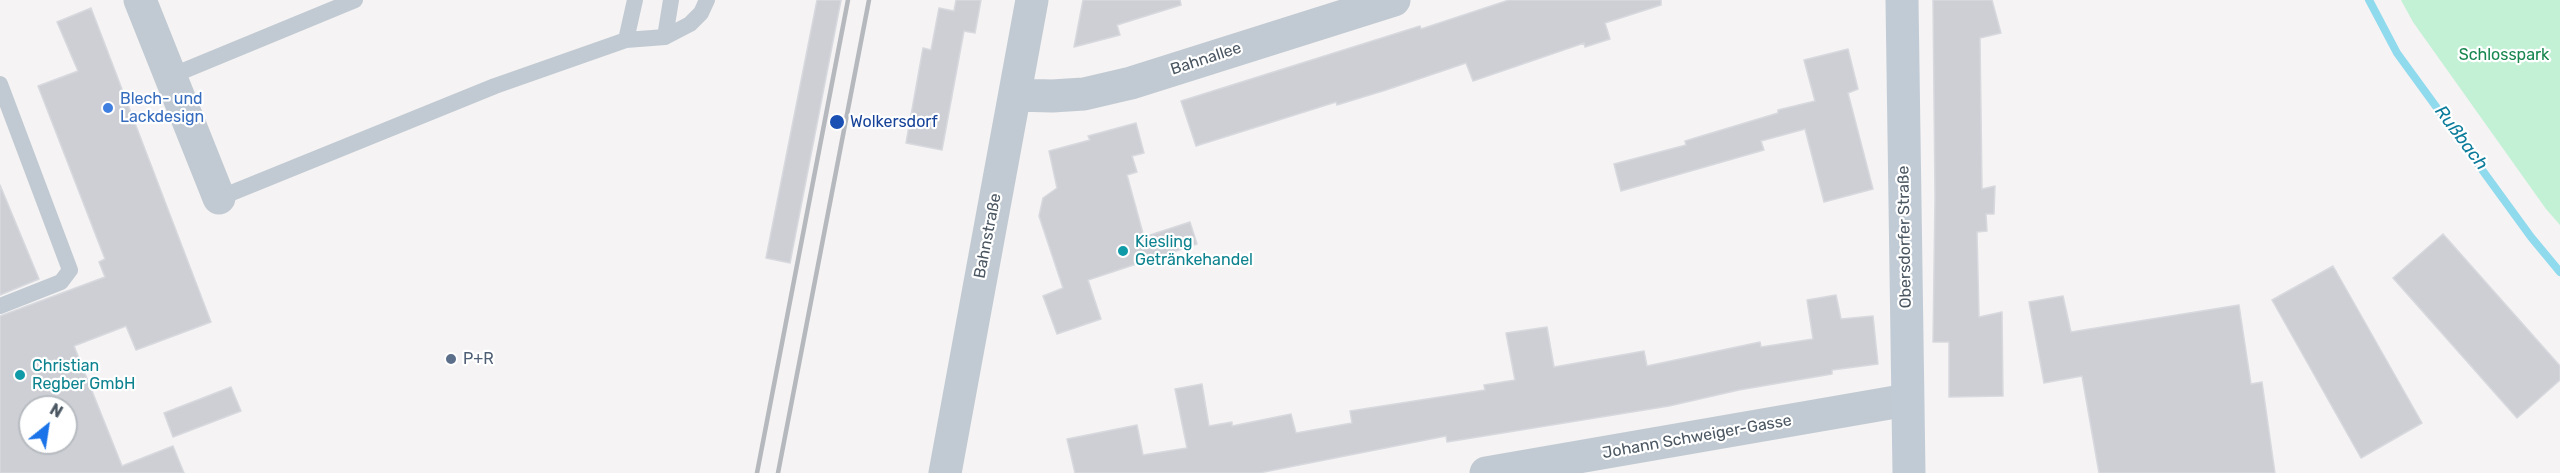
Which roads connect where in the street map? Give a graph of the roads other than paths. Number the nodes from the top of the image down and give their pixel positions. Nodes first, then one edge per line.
1 (140, 0) edge
2 (355, 0) edge
3 (635, 0) edge
4 (671, 0) edge
5 (707, 0) edge
6 (1032, 0) edge
7 (1394, 0) edge
8 (1902, 0) edge
9 (665, 37) junction
10 (626, 40) junction
11 (171, 76) junction
12 (0, 84) edge
13 (1015, 95) junction
14 (219, 198) joint
15 (0, 306) edge
16 (1907, 400) junction
17 (945, 473) edge
18 (1486, 473) edge
19 (1909, 473) edge

1 - 11 street
2 - 11 lane
3 - 10 lane
4 - 9 lane
5 - 9 lane
6 - 13 street, Bahnstraße
7 - 13 street, Bahnallee
8 - 16 main road, Obersdorfer Straße
9 - 10 lane
10 - 14 lane
11 - 14 street
12 - 15 lane
13 - 17 street, Bahnstraße
16 - 18 street, Johann Schweiger-Gasse
16 - 19 main road, Obersdorfer Straße

